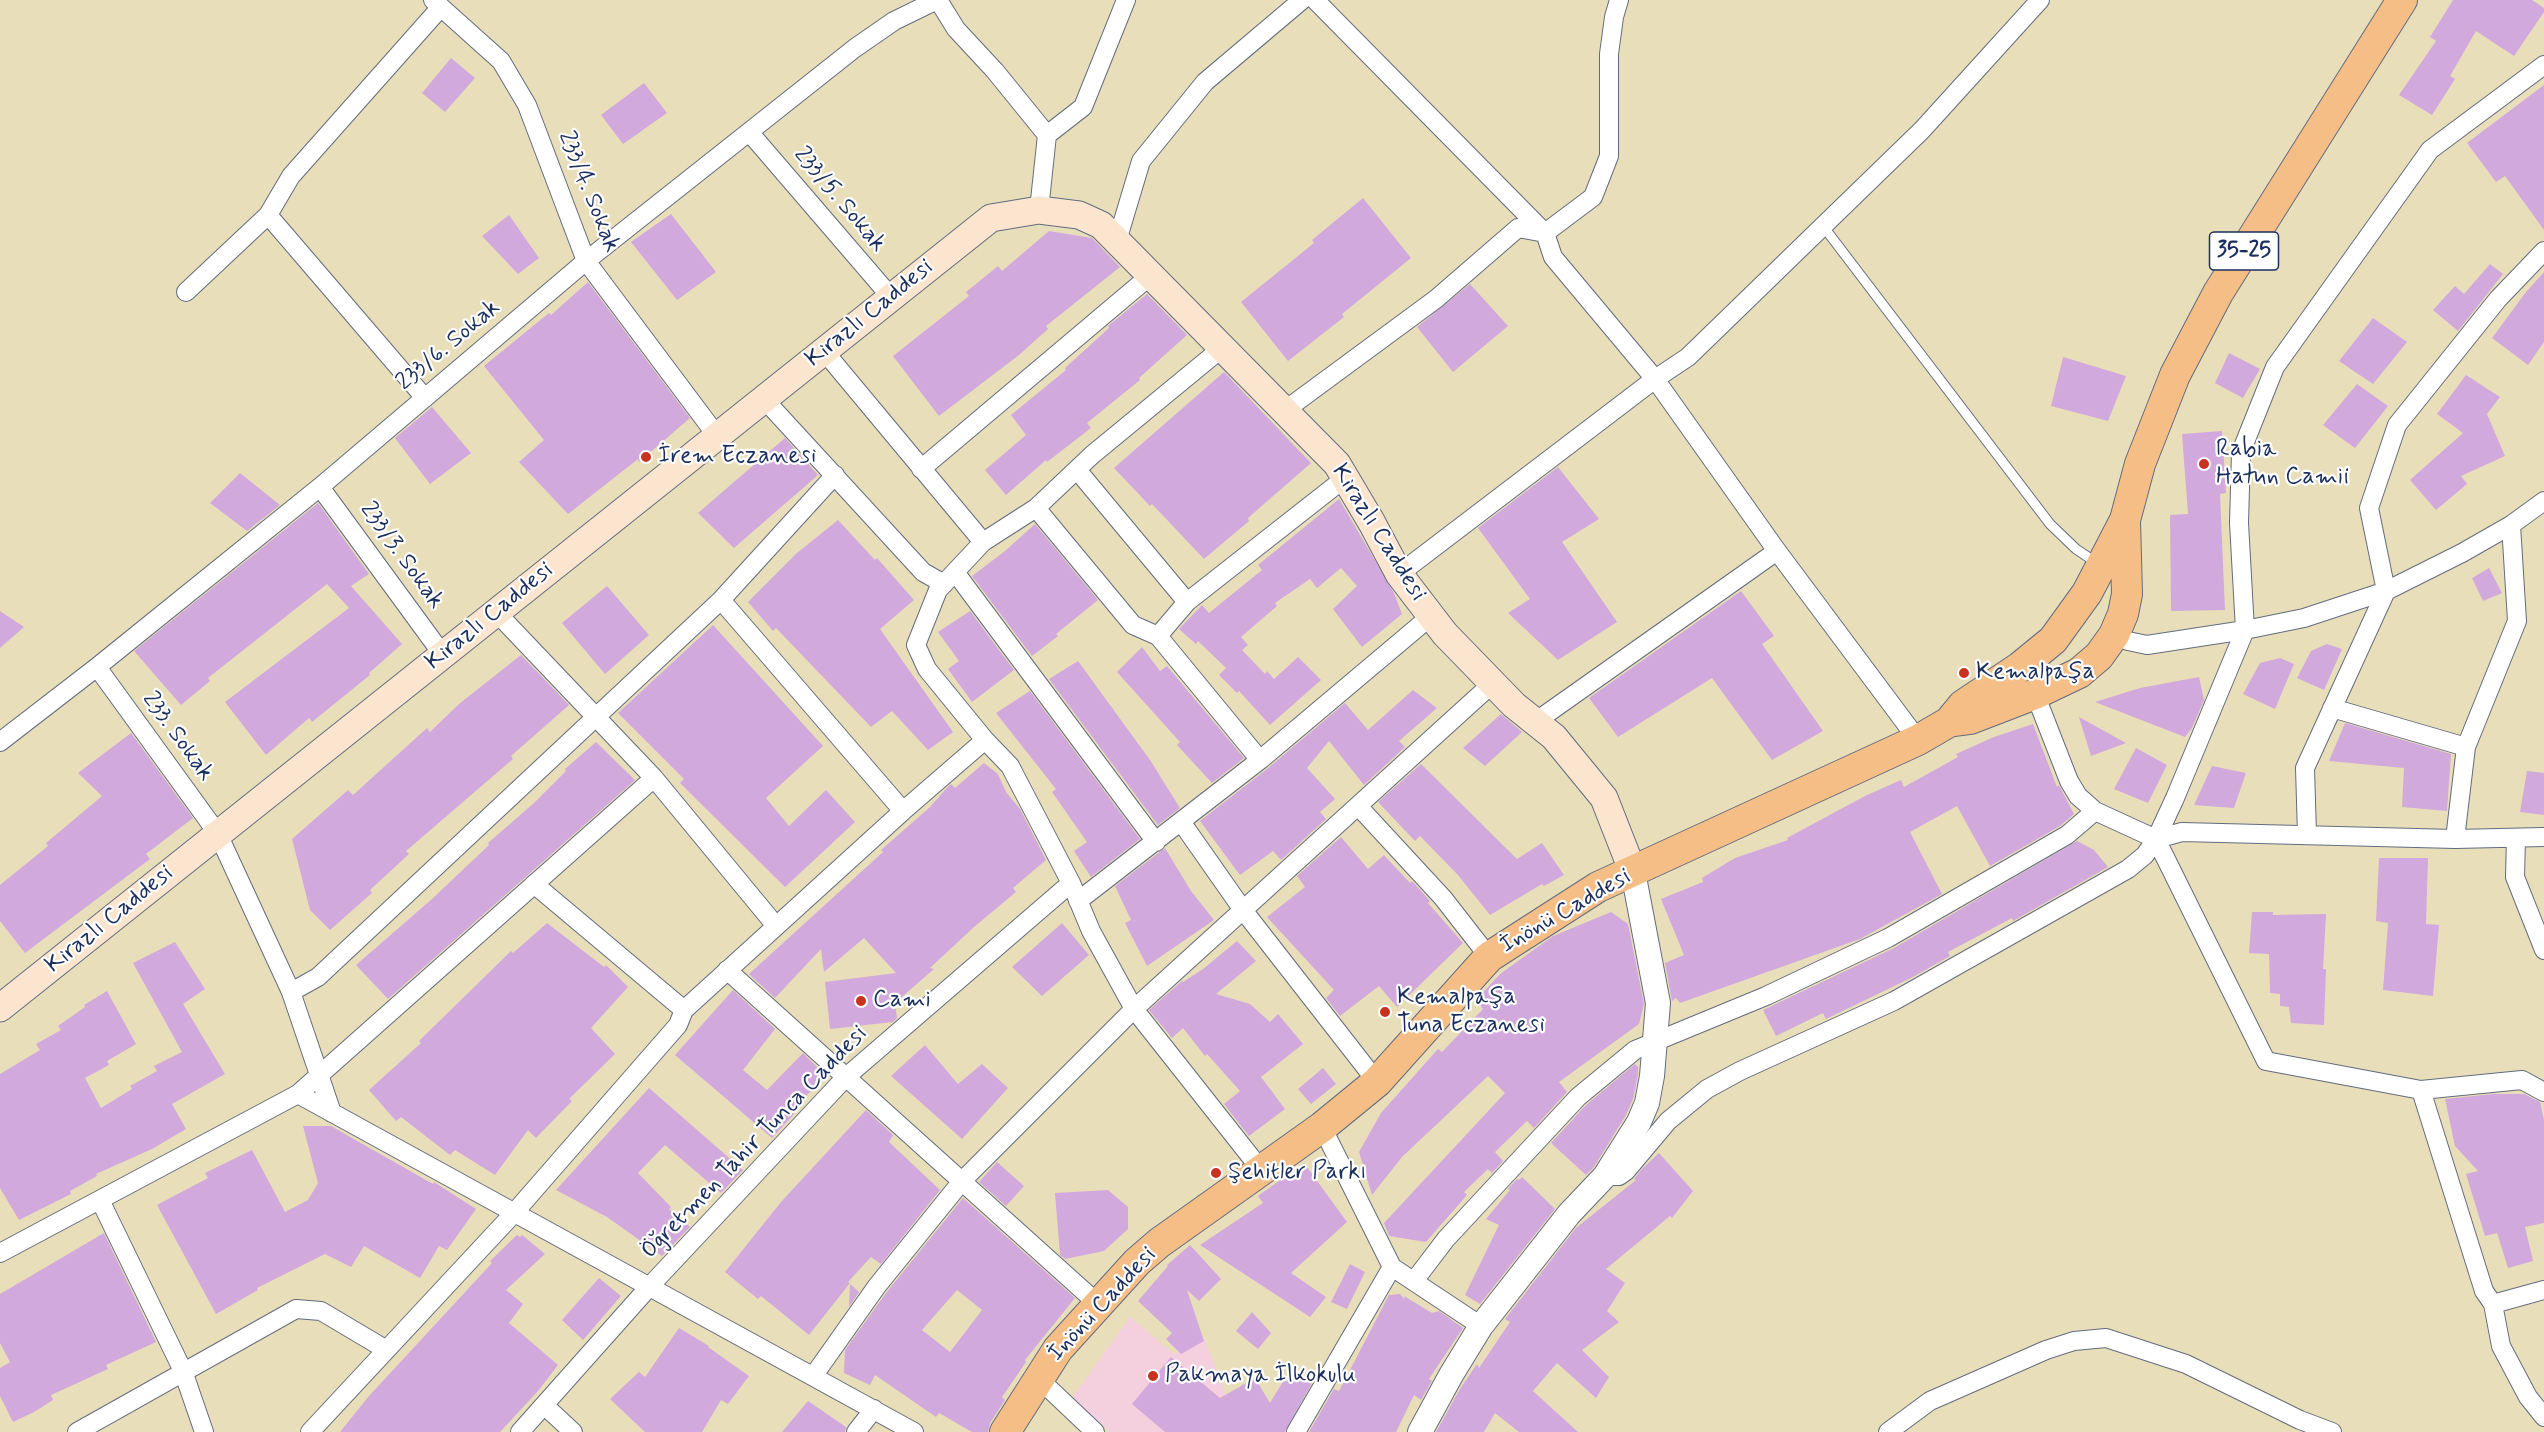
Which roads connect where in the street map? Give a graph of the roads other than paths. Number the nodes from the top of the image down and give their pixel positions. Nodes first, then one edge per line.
1 (937, 0) edge
2 (1126, 0) edge
3 (1302, 0) edge
4 (1315, 0) edge
5 (1619, 0) edge
6 (2040, 0) edge
7 (2402, 0) edge
8 (437, 4) edge
9 (2544, 64) edge
10 (750, 133) junction
11 (1047, 135) junction
12 (1039, 210) junction
13 (268, 215) junction
14 (1823, 226) junction
15 (1545, 233) junction
16 (1116, 241) junction
17 (2544, 251) edge
18 (586, 261) junction
19 (1151, 276) junction
20 (186, 292) dead end
21 (891, 297) junction
22 (1222, 348) junction
23 (824, 351) junction
24 (1655, 379) junction
25 (425, 398) junction
26 (764, 399) junction
27 (1284, 411) junction
28 (717, 436) junction
29 (921, 469) junction
30 (1078, 471) junction
31 (835, 475) junction
32 (1345, 478) junction
33 (320, 487) junction
34 (2544, 501) edge
35 (1036, 508) junction
36 (2125, 520) junction
37 (2511, 525) junction
38 (983, 542) junction
39 (1777, 551) junction
40 (2102, 566) junction
41 (1399, 574) junction
42 (949, 578) junction
43 (2386, 591) junction
44 (721, 600) junction
45 (1188, 602) junction
46 (2076, 611) junction
47 (496, 612) junction
48 (1431, 616) junction
49 (2245, 630) junction
50 (2114, 634) junction
51 (1158, 636) junction
52 (2053, 640) junction
53 (443, 655) junction
54 (97, 667) junction
55 (2079, 674) junction
56 (1494, 683) junction
57 (2035, 694) junction
58 (2332, 708) junction
59 (596, 717) junction
60 (1535, 722) junction
61 (1949, 722) junction
62 (985, 740) junction
63 (1918, 740) junction
64 (0, 742) edge
65 (2466, 747) junction
66 (1260, 760) junction
67 (654, 777) junction
68 (1358, 806) junction
69 (903, 811) junction
70 (2095, 811) junction
71 (1182, 823) junction
72 (218, 834) junction
73 (2307, 834) junction
74 (2544, 837) edge
75 (2516, 838) junction
76 (2156, 839) junction
77 (2455, 839) junction
78 (1156, 842) junction
79 (1633, 872) junction
80 (1071, 883) junction
81 (534, 884) junction
82 (1078, 901) junction
83 (1243, 910) junction
84 (776, 926) junction
85 (2544, 950) edge
86 (1489, 957) junction
87 (727, 970) junction
88 (291, 992) junction
89 (0, 1008) edge
90 (1134, 1009) junction
91 (684, 1010) junction
92 (1655, 1041) junction
93 (318, 1076) junction
94 (846, 1077) junction
95 (1377, 1082) junction
96 (2421, 1090) junction
97 (2544, 1092) edge
98 (298, 1094) junction
99 (332, 1113) junction
100 (1322, 1127) junction
101 (1262, 1170) junction
102 (1605, 1176) junction
103 (962, 1181) junction
104 (100, 1200) junction
105 (514, 1213) junction
106 (0, 1253) edge
107 (1392, 1267) junction
108 (1414, 1281) junction
109 (649, 1287) junction
110 (2544, 1290) edge
111 (1097, 1303) junction
112 (2493, 1304) junction
113 (1481, 1326) junction
114 (386, 1349) junction
115 (183, 1371) junction
116 (814, 1375) junction
117 (1038, 1378) junction
118 (2536, 1395) edge
119 (544, 1405) junction
120 (874, 1409) junction
121 (2544, 1417) edge
122 (77, 1432) edge
123 (204, 1432) edge
124 (310, 1432) edge
125 (520, 1432) edge
126 (573, 1432) edge
127 (856, 1432) edge
128 (914, 1432) edge
129 (1005, 1432) edge
130 (1095, 1432) edge
131 (1296, 1432) edge
132 (1420, 1432) edge
133 (1888, 1432) edge
134 (2332, 1432) edge

1 - 10 street, 233/6. Sokak
1 - 11 street
2 - 11 street
3 - 16 street
4 - 15 street
5 - 15 street
6 - 14 street
7 - 36 main road, 35-25
8 - 13 street
8 - 18 street, 233/4. Sokak
9 - 49 street
10 - 18 street, 233/6. Sokak
10 - 21 street, 233/5. Sokak
11 - 12 street
12 - 16 main road, Kirazlı Caddesi
12 - 21 main road, Kirazlı Caddesi
13 - 20 street
13 - 25 street
14 - 24 street
14 - 40 lane
15 - 24 street
15 - 27 street
16 - 19 main road, Kirazlı Caddesi
17 - 43 street
18 - 25 street, 233/6. Sokak
18 - 28 street, 233/4. Sokak
19 - 22 main road, Kirazlı Caddesi
19 - 29 street
21 - 23 main road, Kirazlı Caddesi
22 - 27 main road, Kirazlı Caddesi
22 - 30 street
23 - 26 main road, Kirazlı Caddesi
23 - 29 street
24 - 39 street
24 - 41 street
25 - 33 street, 233/6. Sokak
26 - 28 main road, Kirazlı Caddesi
26 - 31 street
27 - 32 main road, Kirazlı Caddesi
28 - 47 main road, Kirazlı Caddesi
29 - 38 street
30 - 35 street
30 - 45 street
31 - 42 street
31 - 44 street
32 - 41 main road, Kirazlı Caddesi
32 - 45 street
33 - 53 street, 233/3. Sokak
33 - 54 street, 233/6. Sokak
34 - 37 street
35 - 38 street
35 - 51 street
36 - 40 main road, İnönü Caddesi / 35-25
36 - 50 main road, 35-25
37 - 43 street
37 - 65 street
38 - 42 street
39 - 60 street
39 - 63 street
40 - 46 main road, İnönü Caddesi / 35-25
41 - 48 main road, Kirazlı Caddesi
42 - 62 street
42 - 78 street
43 - 49 street
43 - 58 street
44 - 59 street
44 - 69 street
45 - 51 street
46 - 50 main road
46 - 52 main road, İnönü Caddesi / 35-25
47 - 53 main road, Kirazlı Caddesi
47 - 59 street
48 - 56 main road, Kirazlı Caddesi
48 - 66 street
49 - 50 street
49 - 76 street
50 - 55 main road, 35-25
51 - 66 street
52 - 55 main road
52 - 61 main road, İnönü Caddesi / 35-25
53 - 72 main road, Kirazlı Caddesi
54 - 64 street, 233/6. Sokak
54 - 72 street, 233. Sokak
55 - 57 main road, 35-25
56 - 60 main road, Kirazlı Caddesi
56 - 68 street
57 - 61 main road, 35-25
57 - 70 street
58 - 65 street
58 - 73 street
59 - 67 street
59 - 88 street
60 - 79 main road, Kirazlı Caddesi
61 - 63 main road, İnönü Caddesi / 35-25
62 - 69 street
62 - 80 street
63 - 79 main road, İnönü Caddesi / 35-25
65 - 77 street
66 - 71 street
67 - 81 street
67 - 84 street
68 - 83 street
68 - 86 street
69 - 84 street
70 - 76 street
70 - 92 street
71 - 78 street
71 - 83 street
72 - 88 street, 233. Sokak
72 - 89 main road, Kirazlı Caddesi
73 - 76 street
73 - 77 street
74 - 75 street
75 - 77 street
75 - 85 street
76 - 96 street
76 - 102 street
78 - 82 street
79 - 86 main road, İnönü Caddesi / 35-25
79 - 92 street
80 - 82 street
80 - 94 street, Öğretmen Tahir Tunca Caddesi
81 - 91 street
81 - 93 street
82 - 90 street
83 - 90 street
83 - 95 street
84 - 87 street
86 - 95 main road, İnönü Caddesi / 35-25
87 - 91 street
87 - 94 street
88 - 93 street, 233. Sokak
90 - 101 street
90 - 103 street
91 - 105 street
92 - 102 street
92 - 108 street
93 - 98 street
93 - 99 street, 233. Sokak
94 - 103 street
94 - 109 street, Öğretmen Tahir Tunca Caddesi
95 - 100 main road, İnönü Caddesi / 35-25
96 - 97 street
96 - 112 street
98 - 99 street
98 - 104 street
99 - 105 street
100 - 101 main road, İnönü Caddesi / 35-25
100 - 107 street
101 - 111 main road, İnönü Caddesi / 35-25
102 - 113 street
103 - 111 street
103 - 116 street
104 - 106 street
104 - 115 street
105 - 109 street
105 - 114 street
107 - 108 street
107 - 131 street
108 - 113 street
109 - 116 street
109 - 119 street, Öğretmen Tahir Tunca Caddesi
110 - 112 street
111 - 117 main road, İnönü Caddesi / 35-25
112 - 118 street
113 - 132 street
114 - 115 street
114 - 124 street
115 - 122 street
115 - 123 street
116 - 120 street
117 - 129 main road, İnönü Caddesi / 35-25
117 - 130 street
118 - 121 street
119 - 125 street, Öğretmen Tahir Tunca Caddesi
119 - 126 street
120 - 127 street
120 - 128 street
133 - 134 street

